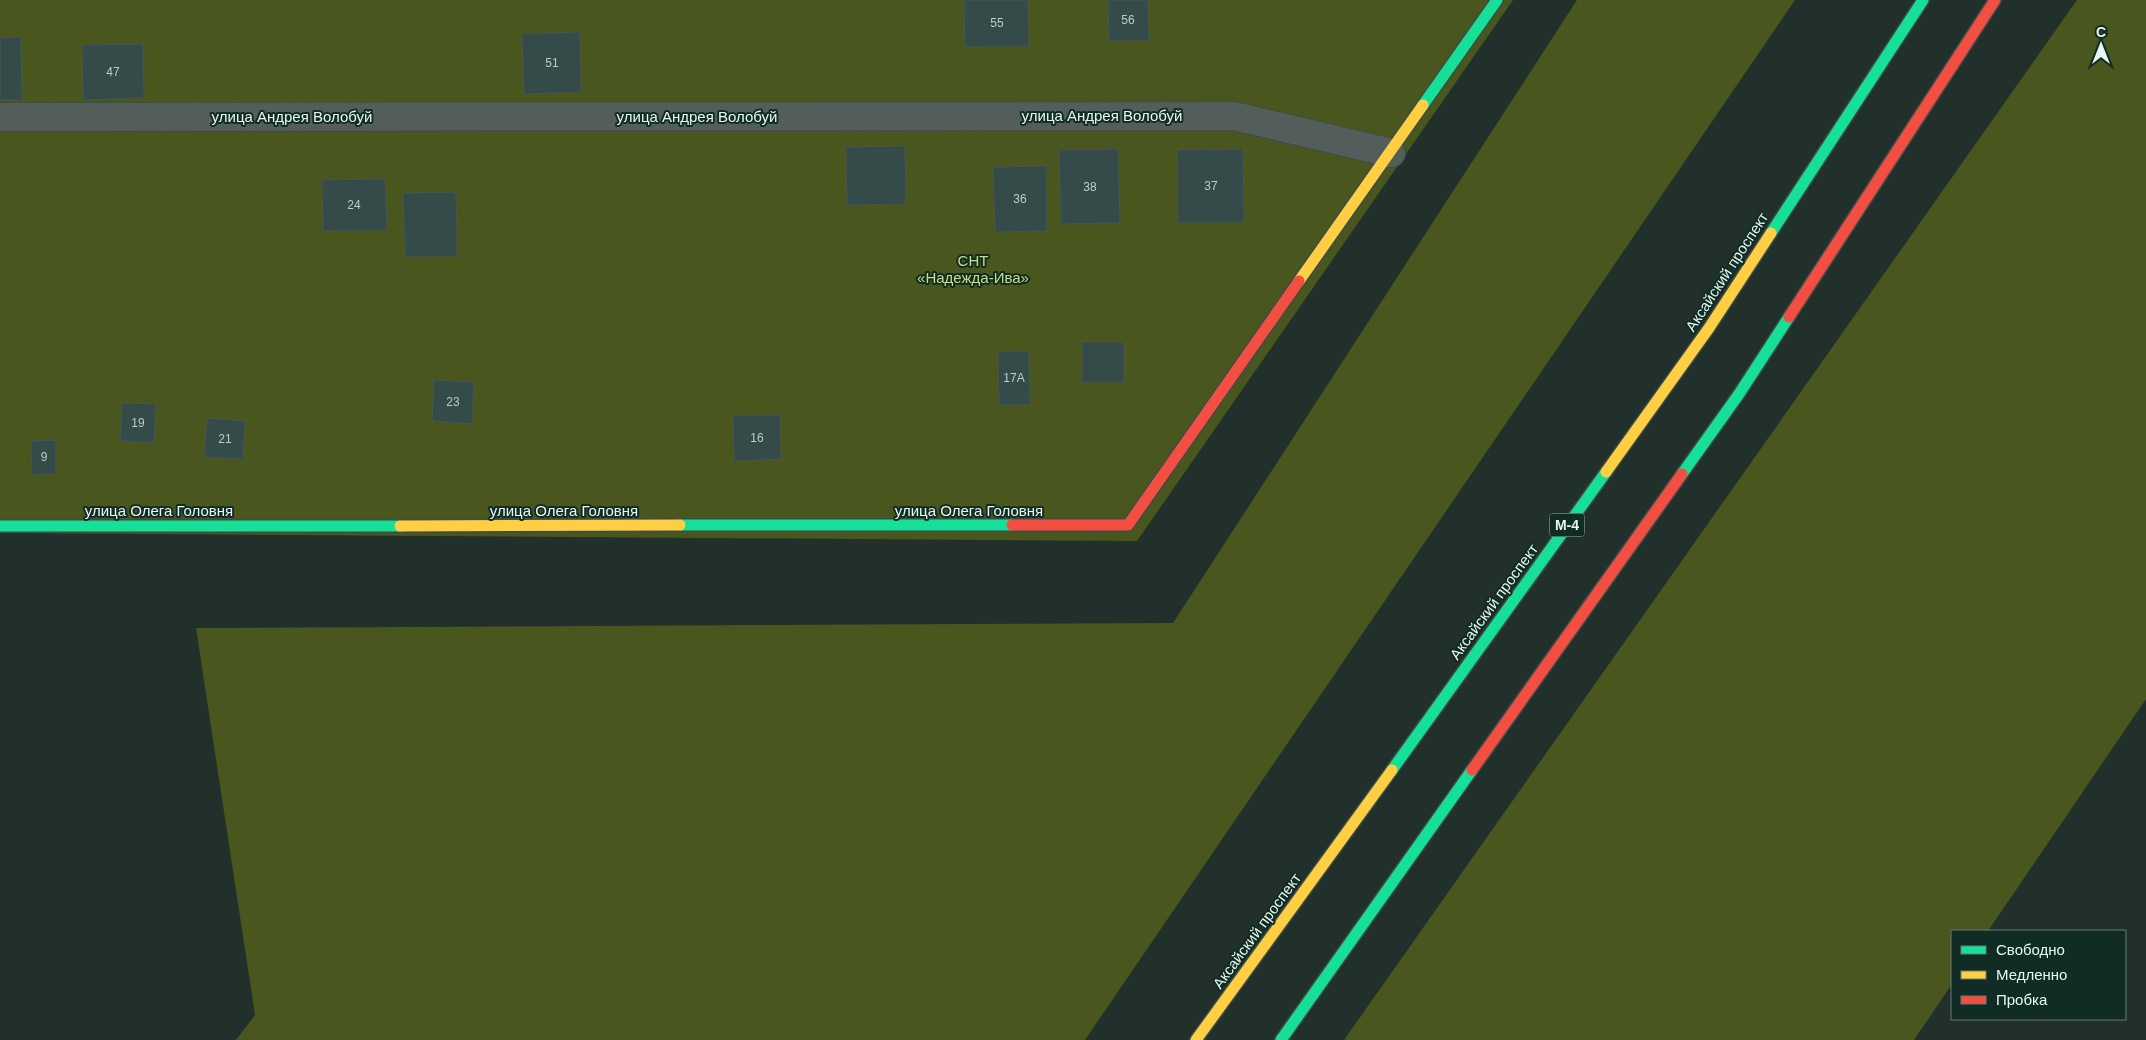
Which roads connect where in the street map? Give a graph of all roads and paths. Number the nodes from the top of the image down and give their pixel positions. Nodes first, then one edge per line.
1 (1497, 0) edge
2 (1923, 0) edge
3 (1995, 0) edge
4 (0, 117) edge
5 (1391, 153) junction
6 (0, 526) edge
7 (1196, 1040) edge
8 (1281, 1040) edge

1 - 5 main road
2 - 7 main road, Аксайский проспект / М-4
3 - 8 main road
4 - 5 street, улица Андрея Волобуй
5 - 6 main road, улица Олега Головня

